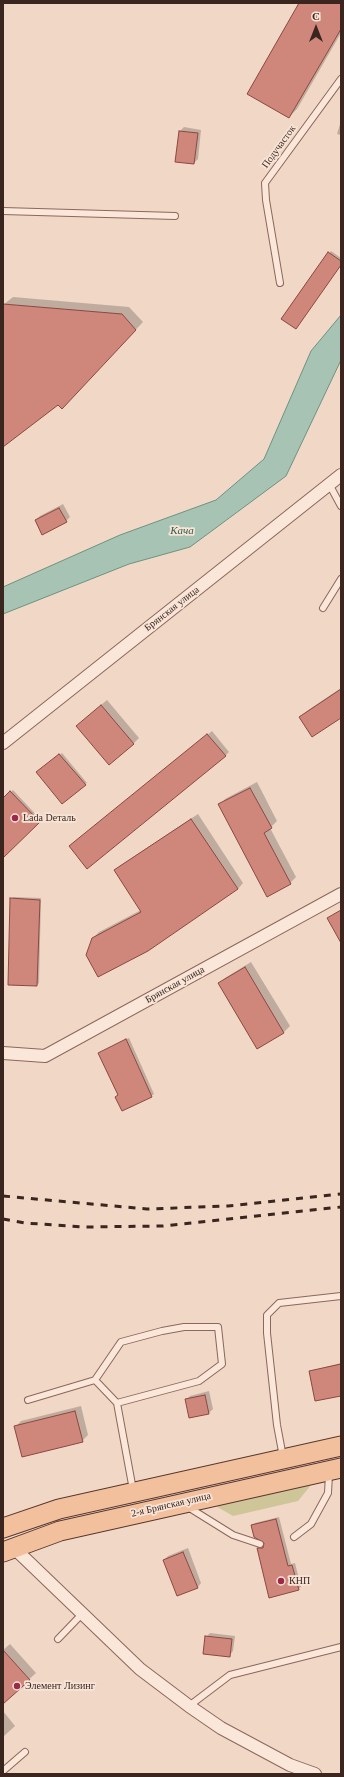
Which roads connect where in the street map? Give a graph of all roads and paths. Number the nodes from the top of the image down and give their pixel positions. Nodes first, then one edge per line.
1 (341, 79) edge
2 (3, 211) edge
3 (175, 216) dead end
4 (280, 283) dead end
5 (341, 475) edge
6 (329, 484) junction
7 (341, 506) edge
8 (341, 579) edge
9 (323, 608) dead end
10 (3, 743) edge
11 (341, 894) edge
12 (3, 1053) edge
13 (341, 1296) edge
14 (95, 1380) junction
15 (28, 1400) dead end
16 (117, 1403) junction
17 (341, 1446) edge
18 (283, 1458) junction
19 (335, 1470) edge
20 (133, 1492) junction
21 (182, 1503) junction
22 (3, 1528) edge
23 (294, 1537) dead end
24 (260, 1544) dead end
25 (9, 1550) edge
26 (84, 1613) junction
27 (58, 1639) dead end
28 (341, 1647) edge
29 (189, 1706) junction
30 (25, 1752) dead end
31 (3, 1771) edge
32 (314, 1774) edge

1 - 4 lane, Подучасток
2 - 3 lane
5 - 6 street, Брянская улица
6 - 7 lane
6 - 10 street, Брянская улица
8 - 9 lane
11 - 12 street, Брянская улица
13 - 18 lane
14 - 15 lane
14 - 16 lane
14 - 16 lane
16 - 20 lane
17 - 18 main road, 2-я Брянская улица
18 - 20 main road, 2-я Брянская улица
19 - 21 main road, 2-я Брянская улица
19 - 23 lane
20 - 22 main road, 2-я Брянская улица
21 - 24 lane
21 - 25 main road, 2-я Брянская улица
25 - 26 street
26 - 27 lane
26 - 29 street
28 - 29 lane
29 - 32 street
30 - 31 lane

